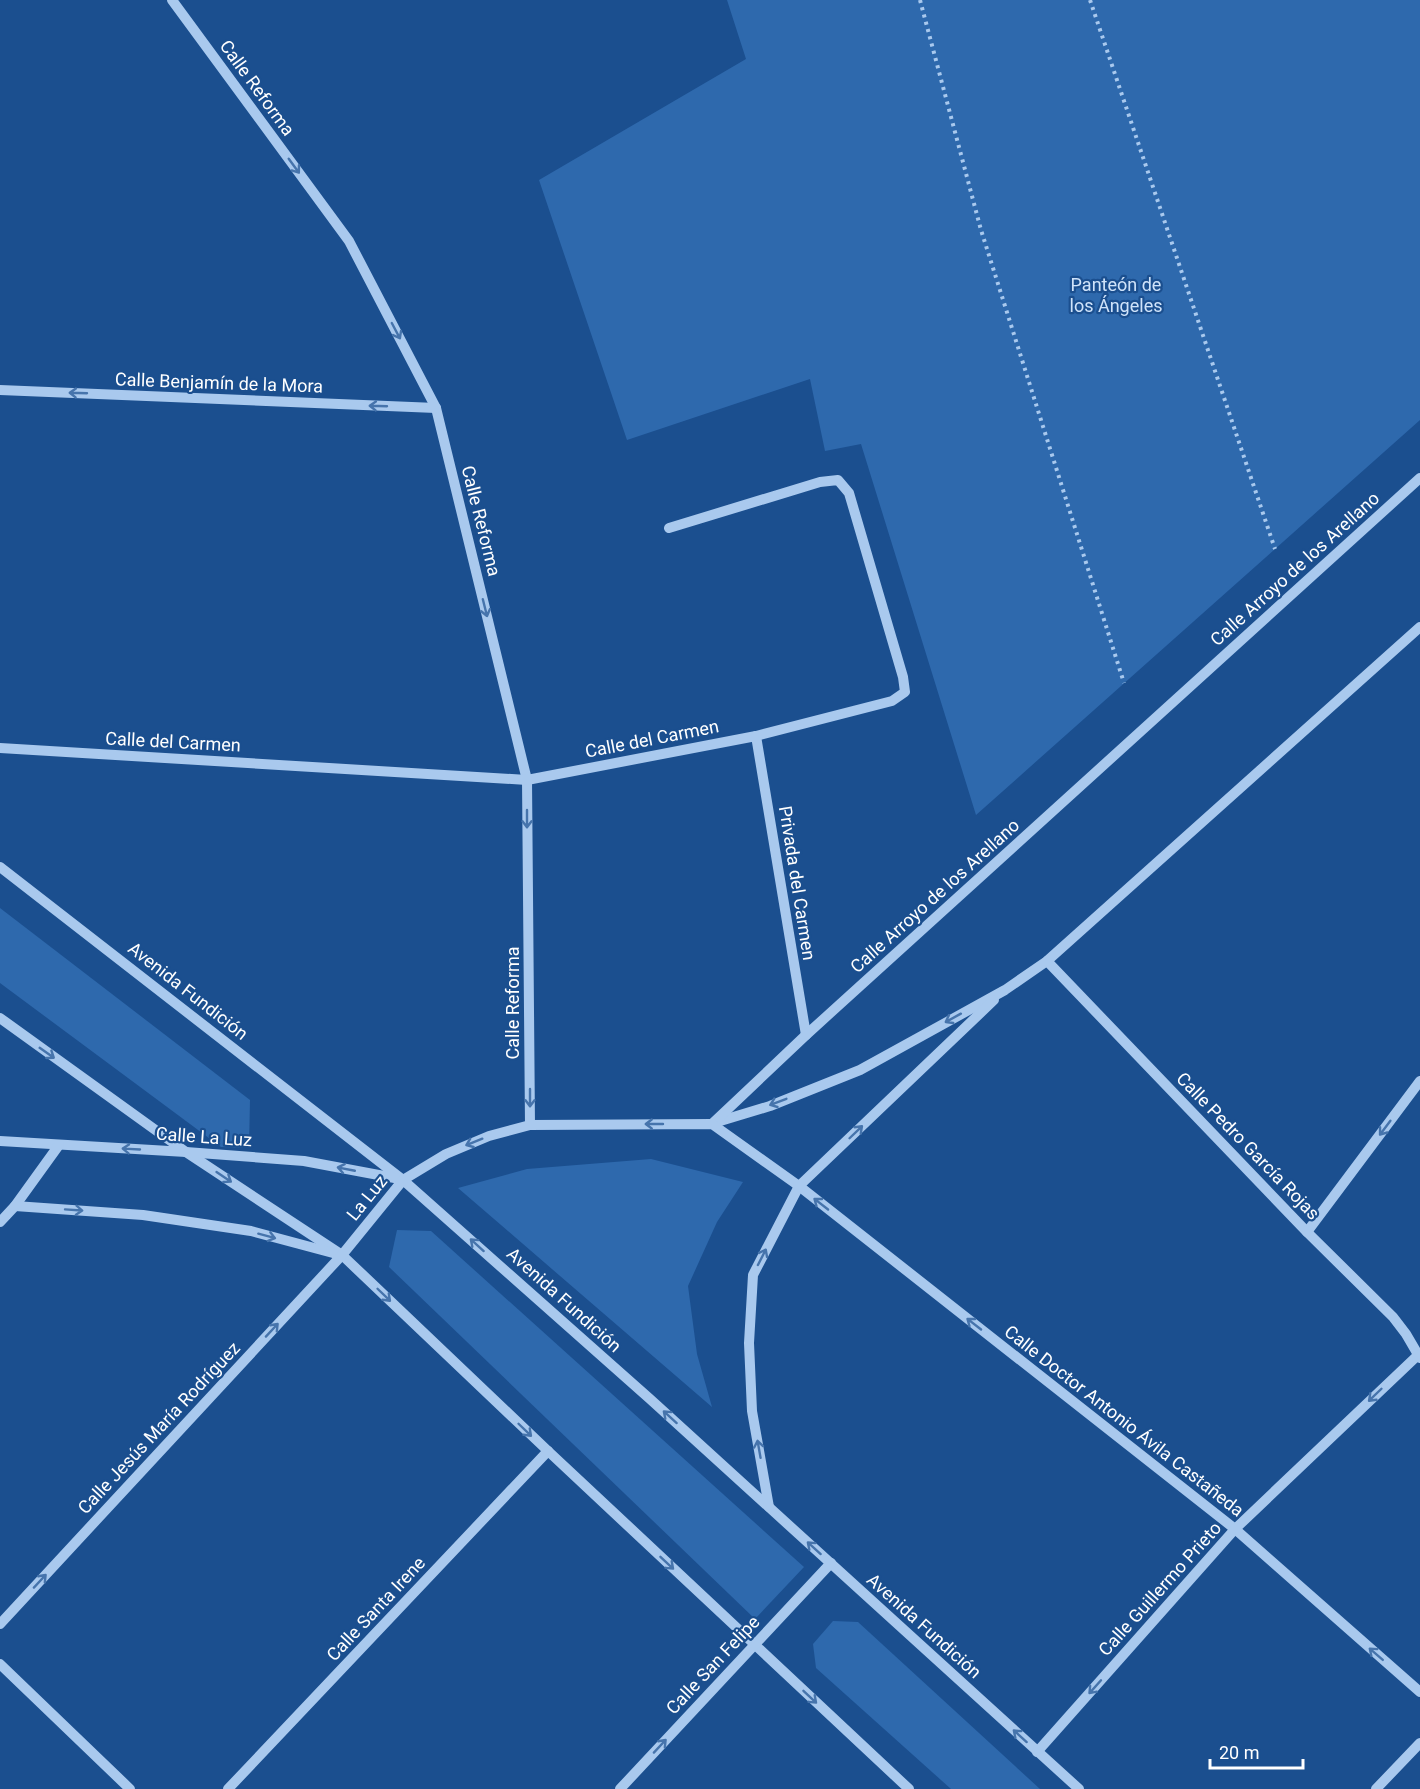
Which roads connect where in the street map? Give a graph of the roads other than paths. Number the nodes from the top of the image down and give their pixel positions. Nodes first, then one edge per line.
1 (172, 0) edge
2 (0, 390) edge
3 (436, 408) junction
4 (1420, 478) edge
5 (669, 528) dead end
6 (1420, 627) edge
7 (756, 736) junction
8 (0, 748) edge
9 (527, 780) junction
10 (0, 867) edge
11 (1047, 960) junction
12 (1005, 990) junction
13 (0, 1018) edge
14 (806, 1035) junction
15 (1420, 1081) edge
16 (712, 1124) junction
17 (530, 1125) junction
18 (0, 1142) edge
19 (59, 1145) junction
20 (186, 1152) junction
21 (403, 1180) junction
22 (799, 1186) junction
23 (15, 1206) junction
24 (0, 1222) edge
25 (1307, 1232) junction
26 (342, 1255) junction
27 (1419, 1357) edge
28 (548, 1451) junction
29 (769, 1507) junction
30 (1235, 1529) junction
31 (831, 1563) junction
32 (0, 1624) edge
33 (754, 1645) junction
34 (0, 1664) edge
35 (1420, 1692) edge
36 (1420, 1743) edge
37 (1037, 1752) junction
38 (130, 1789) edge
39 (228, 1789) edge
40 (620, 1789) edge
41 (909, 1789) edge
42 (1079, 1789) edge
43 (1376, 1789) edge

1 -> 3 street, Calle Reforma
3 -> 2 street, Calle Benjamín de la Mora
3 -> 9 street, Calle Reforma
4 - 14 street, Calle Arroyo de los Arellano
5 - 7 street, Calle del Carmen
6 - 11 street
7 - 9 street, Calle del Carmen
7 - 14 street, Privada del Carmen
8 - 9 street, Calle del Carmen
9 -> 17 street, Calle Reforma
10 - 21 street, Avenida Fundición
11 - 12 street
11 - 25 street, Calle Pedro García Rojas
12 -> 16 street
22 -> 12 street
13 -> 20 street
14 - 16 street, Calle Arroyo de los Arellano
15 -> 25 street
16 -> 17 street, La Luz
16 - 22 street
17 -> 21 street, La Luz
18 - 19 street, Calle La Luz
20 -> 19 street, Calle La Luz
19 - 23 street
21 -> 20 street, Calle La Luz
20 -> 26 street
21 - 26 street, La Luz
29 -> 21 street, Avenida Fundición
29 -> 22 street
30 -> 22 street, Calle Doctor Antonio Ávila Castañeda
23 - 24 street
23 -> 26 street
25 - 27 street, Calle Pedro García Rojas
26 -> 28 street
32 -> 26 street, Calle Jesús María Rodríguez
27 -> 30 street, Calle Guillermo Prieto
28 -> 33 street
28 - 39 street, Calle Santa Irene
31 -> 29 street, Avenida Fundición
35 -> 30 street, Calle Doctor Antonio Ávila Castañeda
30 -> 37 street, Calle Guillermo Prieto
31 - 33 street, Calle San Felipe
37 -> 31 street, Avenida Fundición
40 -> 33 street, Calle San Felipe
33 -> 41 street
34 - 38 street
36 - 43 street
37 - 42 street, Avenida Fundición

